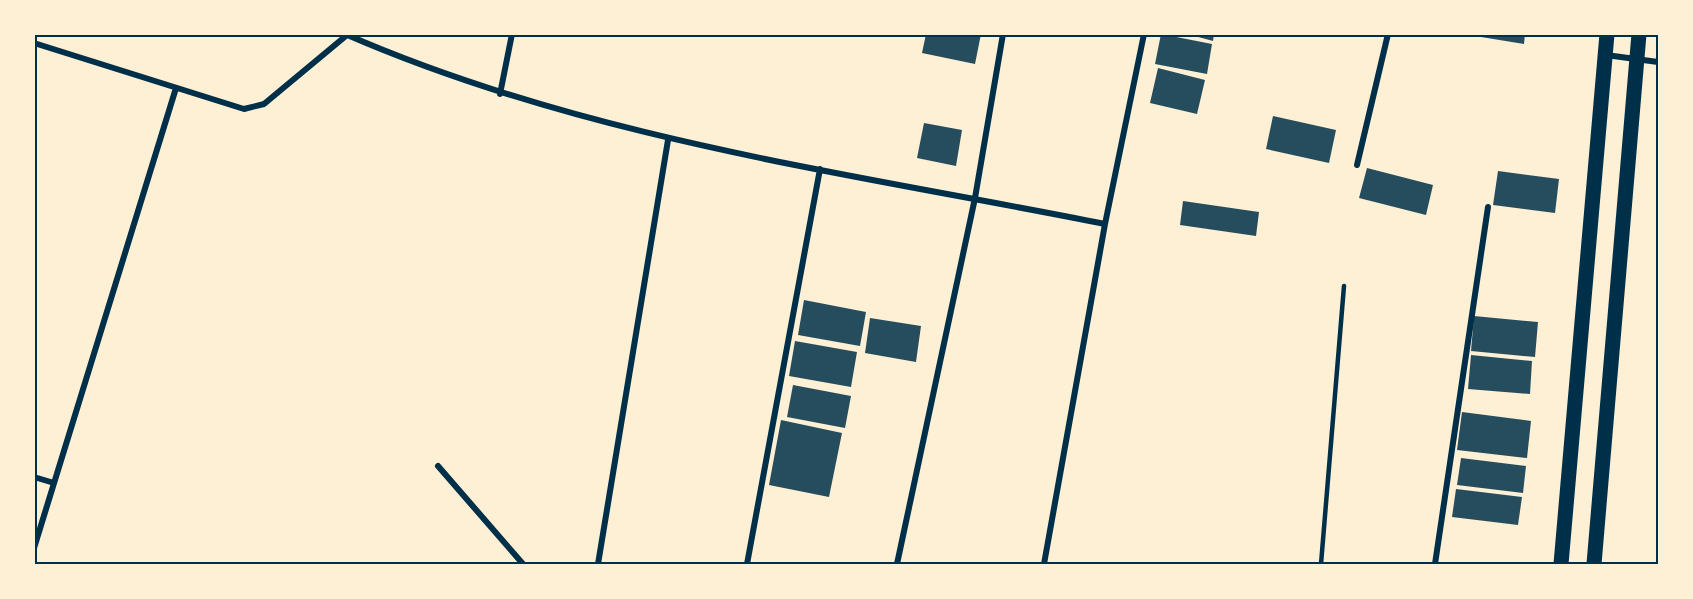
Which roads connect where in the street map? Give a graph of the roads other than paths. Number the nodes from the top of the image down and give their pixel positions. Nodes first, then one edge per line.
1 (512, 34) edge
2 (1003, 34) edge
3 (1144, 34) edge
4 (1388, 34) edge
5 (1606, 34) edge
6 (1639, 34) edge
7 (346, 35) edge
8 (34, 43) edge
9 (1605, 55) junction
10 (1637, 58) junction
11 (1659, 62) edge
12 (176, 88) junction
13 (500, 94) junction
14 (668, 140) junction
15 (1358, 165) dead end
16 (820, 169) junction
17 (975, 198) junction
18 (1488, 207) dead end
19 (1105, 224) junction
20 (1344, 286) dead end
21 (438, 466) dead end
22 (34, 477) edge
23 (54, 483) junction
24 (34, 548) edge
25 (523, 564) edge
26 (598, 564) edge
27 (747, 564) edge
28 (897, 564) edge
29 (1044, 564) edge
30 (1321, 564) edge
31 (1435, 564) edge
32 (1561, 564) edge
33 (1594, 564) edge

1 - 13 street
2 - 17 street
3 - 19 street
4 - 15 street
5 - 9 main road
6 - 10 main road
7 - 12 street
7 - 13 street
8 - 12 street
9 - 10 street
9 - 32 main road
10 - 11 street
10 - 33 main road
12 - 23 street
13 - 14 street
14 - 16 street
14 - 26 street
16 - 17 street
16 - 27 street
17 - 19 street
17 - 28 street
18 - 31 street
19 - 29 street
20 - 30 lane
21 - 25 street
22 - 23 street
23 - 24 street

